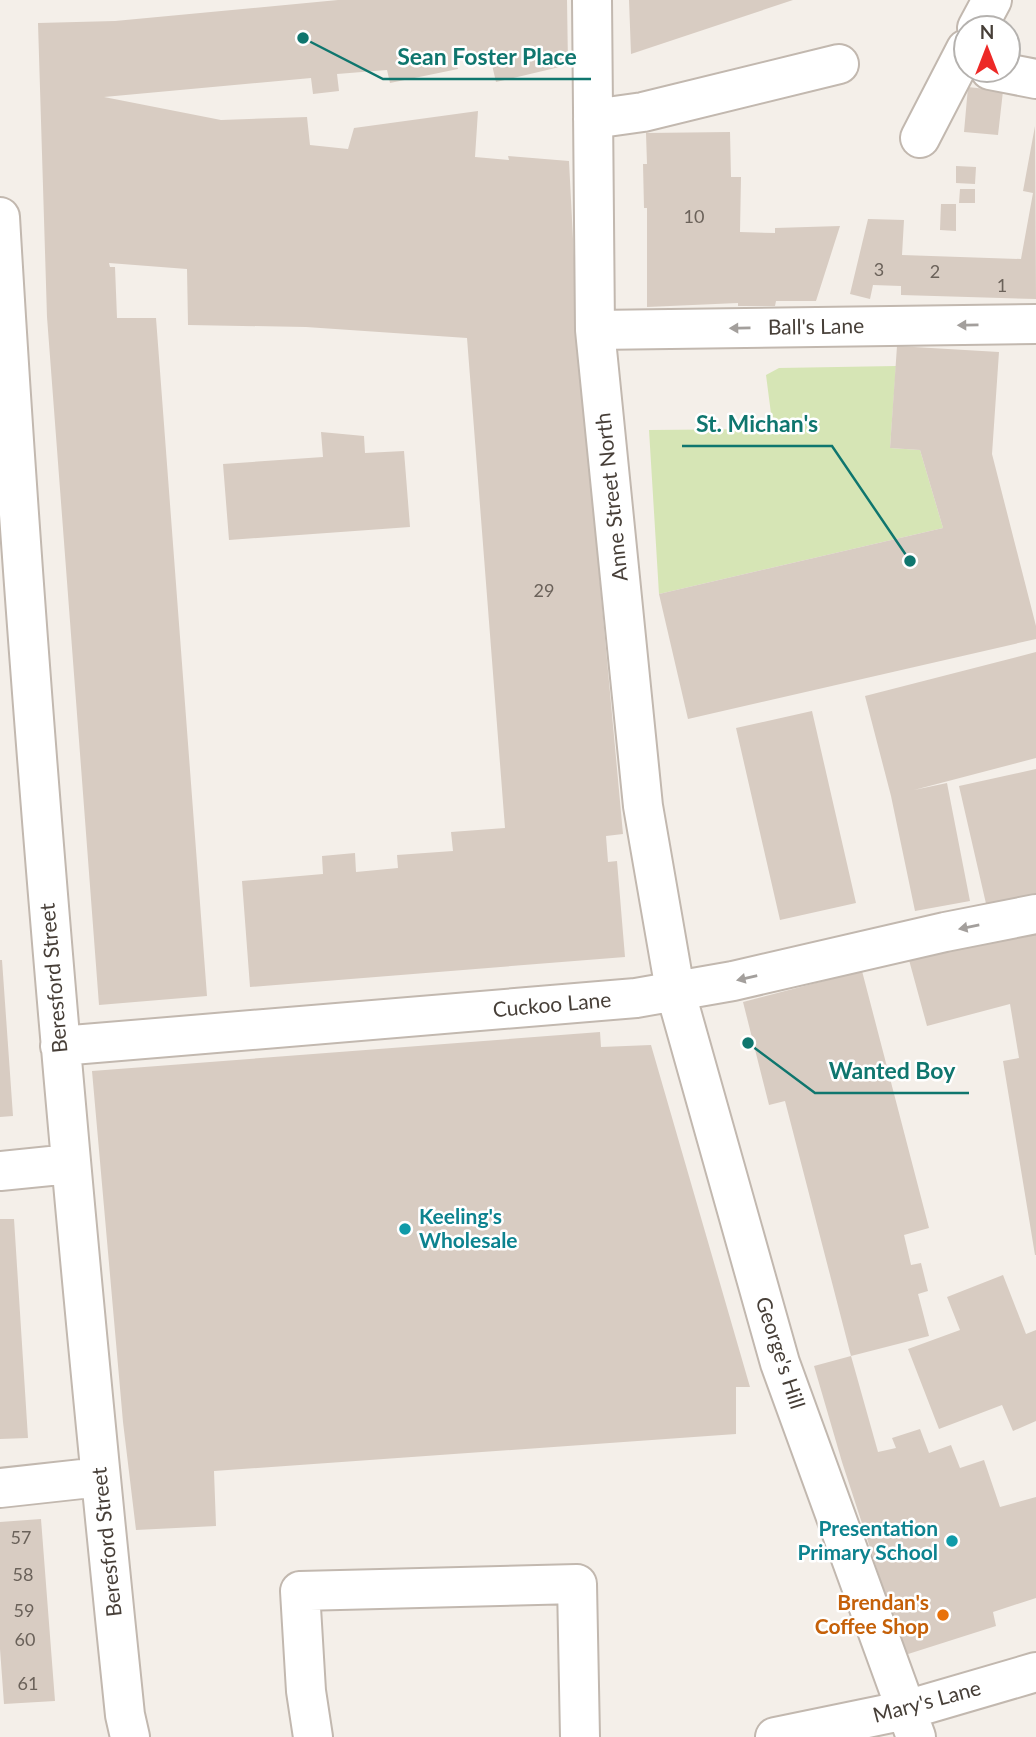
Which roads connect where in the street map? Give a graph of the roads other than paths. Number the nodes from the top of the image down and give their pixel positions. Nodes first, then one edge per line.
1 (592, 0) edge
2 (839, 64) dead end
3 (956, 84) edge
4 (593, 119) junction
5 (920, 138) dead end
6 (0, 217) edge
7 (1036, 324) edge
8 (596, 330) junction
9 (7, 442) edge
10 (16, 705) edge
11 (1036, 914) edge
12 (675, 990) junction
13 (60, 1046) junction
14 (70, 1164) junction
15 (0, 1171) edge
16 (100, 1477) junction
17 (0, 1488) edge
18 (1036, 1672) edge
19 (911, 1723) edge
20 (130, 1737) edge
21 (313, 1737) edge
22 (580, 1737) edge
23 (775, 1737) edge

1 - 4 street, Anne Street North
2 - 4 street
3 - 5 street
4 - 8 street, Anne Street North
6 - 9 street, Beresford Street
7 -> 8 street, Ball's Lane
8 - 12 street, Anne Street North
9 - 10 street, Beresford Street
10 - 13 street, Beresford Street
11 -> 12 street, Cuckoo Lane
12 - 13 street, Cuckoo Lane
12 - 19 street, George's Hill
13 - 14 street, Beresford Street
14 - 15 street
14 - 16 street, Beresford Street
16 - 17 street
16 - 20 street, Beresford Street
18 - 19 street, Mary's Lane
19 - 23 street, Mary's Lane
21 - 22 street

